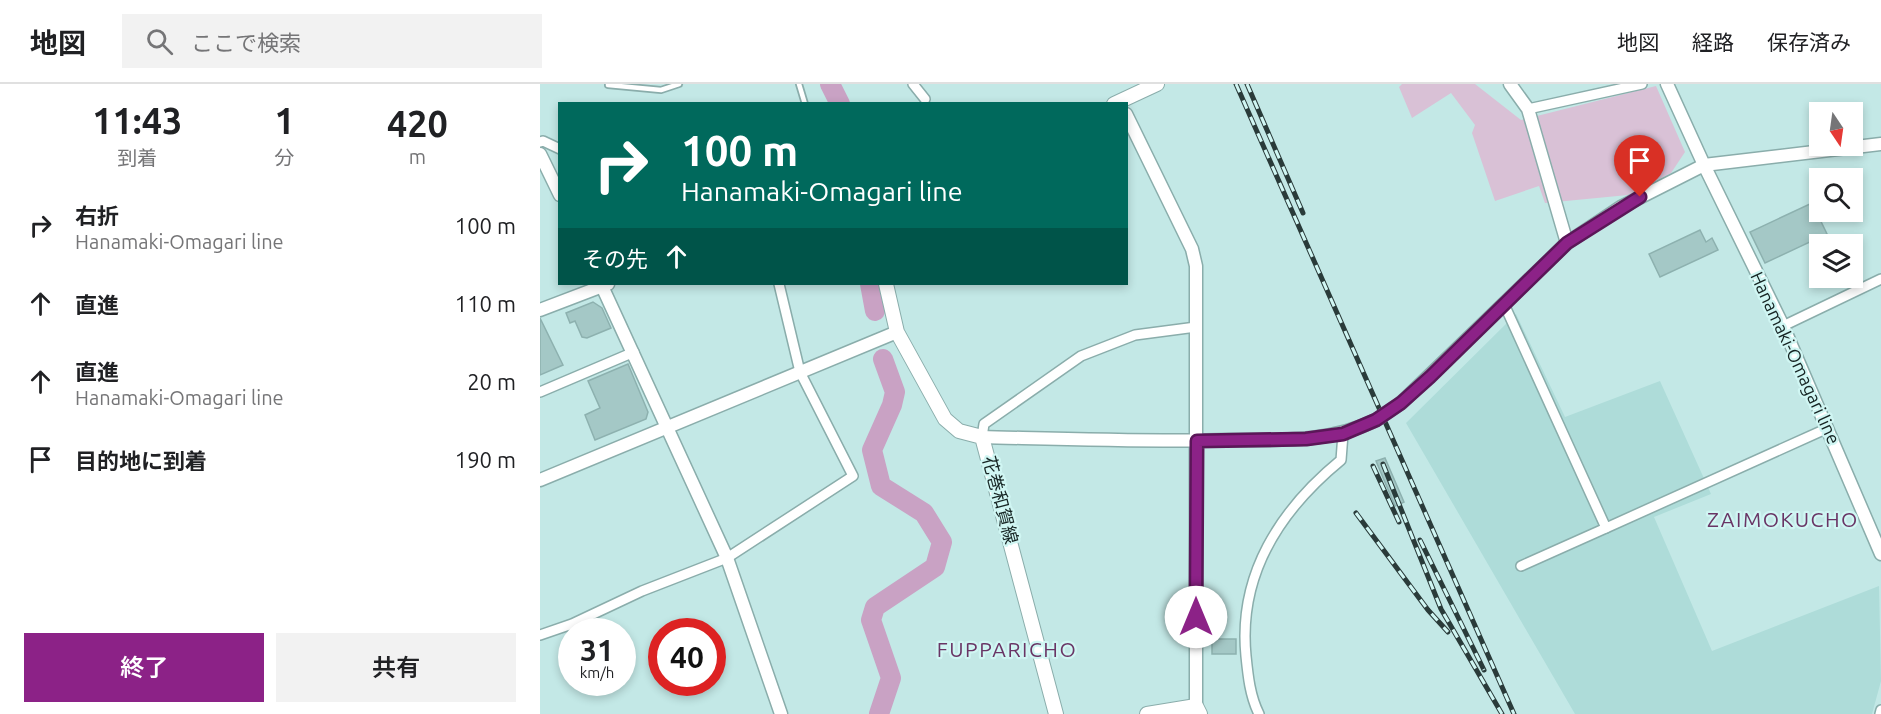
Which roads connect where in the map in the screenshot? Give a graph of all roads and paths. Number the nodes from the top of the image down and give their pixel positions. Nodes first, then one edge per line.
1 (679, 84) edge
2 (799, 84) edge
3 (913, 84) edge
4 (1157, 84) edge
5 (1510, 84) edge
6 (1642, 84) edge
7 (1667, 84) edge
8 (608, 85) edge
9 (1132, 89) edge
10 (926, 101) edge
11 (804, 102) edge
12 (1118, 102) edge
13 (1528, 109) junction
14 (1128, 118) edge
15 (540, 142) edge
16 (1881, 144) edge
17 (558, 148) edge
18 (540, 154) edge
19 (1704, 165) junction
20 (558, 191) edge
21 (1567, 243) junction
22 (1880, 280) edge
23 (602, 285) edge
24 (604, 285) edge
25 (779, 285) edge
26 (886, 285) edge
27 (1504, 304) junction
28 (540, 310) edge
29 (1782, 326) junction
30 (1196, 327) junction
31 (897, 332) junction
32 (634, 352) junction
33 (800, 372) junction
34 (540, 392) edge
35 (667, 426) junction
36 (1828, 428) junction
37 (1343, 434) junction
38 (982, 437) junction
39 (1197, 441) junction
40 (540, 480) edge
41 (1606, 528) junction
42 (1881, 554) edge
43 (728, 558) junction
44 (1521, 566) dead end
45 (540, 635) edge
46 (1198, 710) edge
47 (781, 714) edge
48 (1056, 714) edge
49 (1147, 714) edge
50 (1259, 714) edge

1 - 8 lane
2 - 11 lane
3 - 10 street
4 - 9 main road
5 - 13 street
6 - 13 street
7 - 19 street, Hanamaki-Omagari line
9 - 12 main road
13 - 21 street
14 - 30 street
15 - 17 street
16 - 19 street
18 - 20 street
19 - 21 street
19 - 29 street, Hanamaki-Omagari line
21 - 27 street
22 - 29 street
23 - 28 street
24 - 32 street
25 - 33 street
26 - 31 main road, 花巻和賀線
27 - 37 street, bridge
27 - 41 street
29 - 36 street, Hanamaki-Omagari line
30 - 38 street
30 - 39 street
31 - 33 street
31 - 38 main road, 花巻和賀線
32 - 34 street
32 - 35 street
33 - 35 street
33 - 43 street
35 - 40 street
35 - 43 street
36 - 41 street
36 - 42 street, Hanamaki-Omagari line
37 - 39 street
37 - 50 street
38 - 39 street
38 - 48 main road, 花巻和賀線
39 - 46 street
41 - 44 street
43 - 45 street
43 - 47 street
46 - 49 main road

